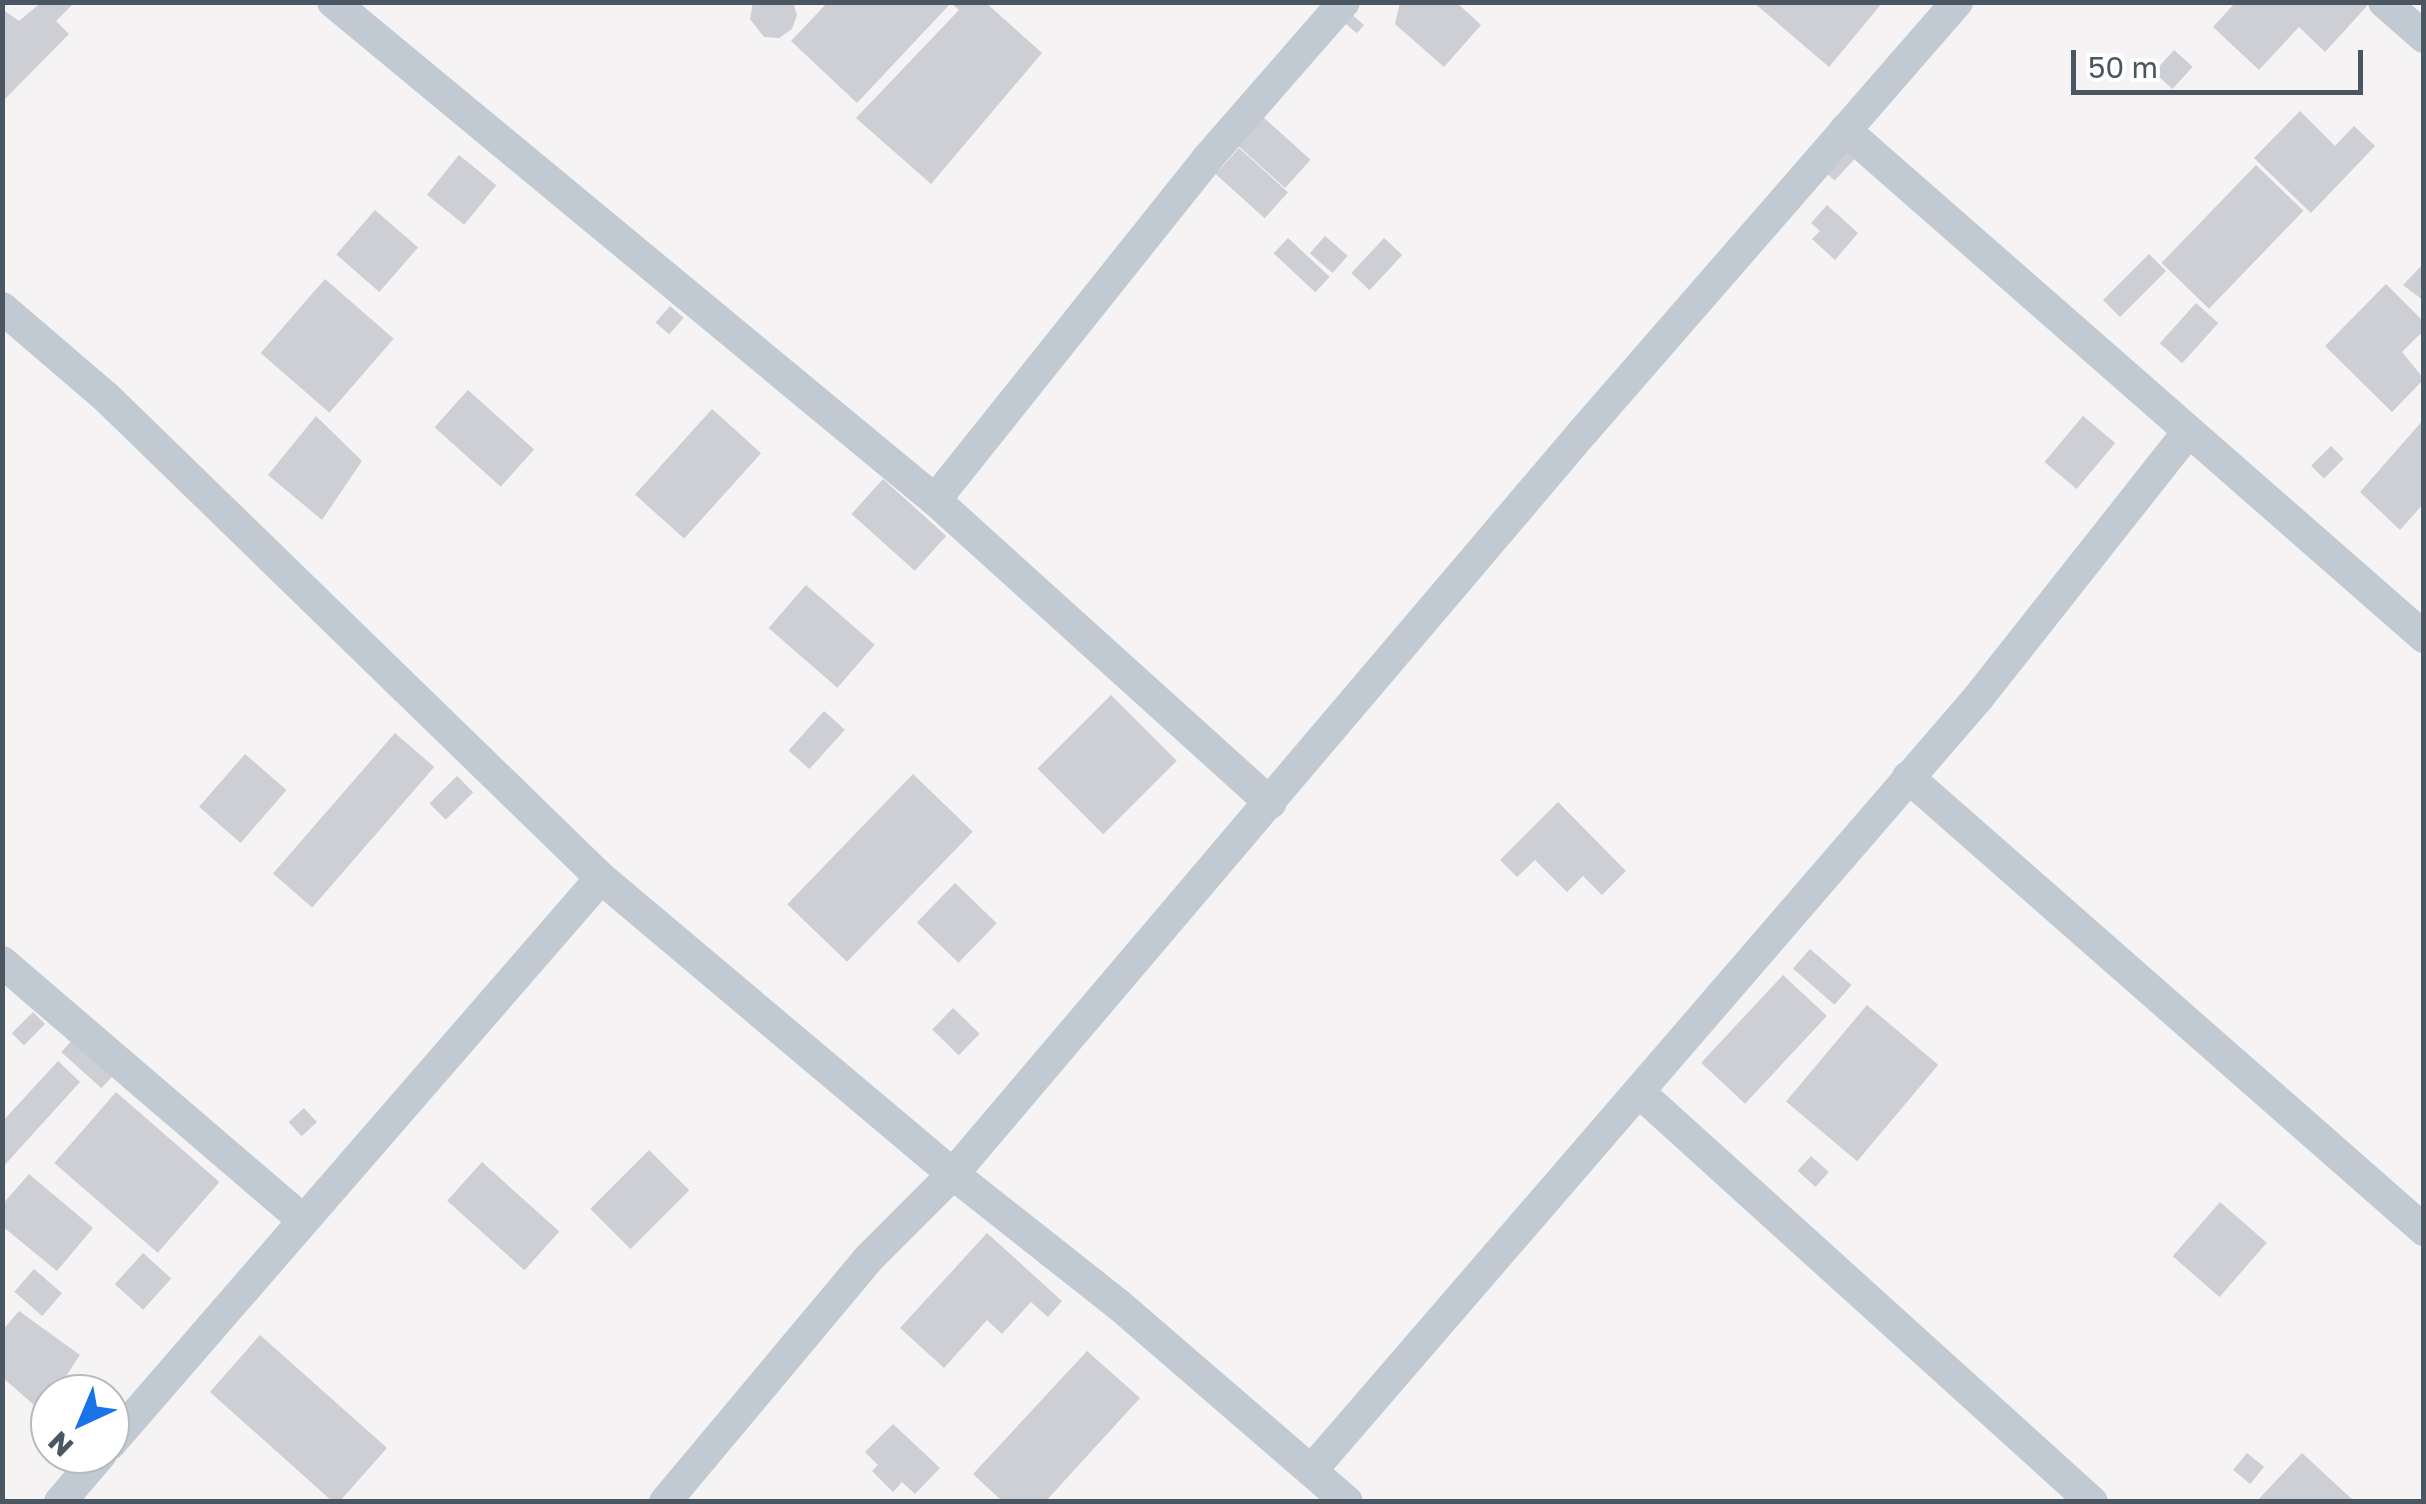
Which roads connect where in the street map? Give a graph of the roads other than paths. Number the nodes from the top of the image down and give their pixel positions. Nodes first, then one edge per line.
1 (333, 2) edge
2 (1344, 2) edge
3 (1957, 2) edge
4 (2384, 2) edge
5 (2424, 37) edge
6 (1845, 130) junction
7 (2, 308) edge
8 (2188, 432) junction
9 (935, 500) junction
10 (2424, 638) edge
11 (1908, 777) junction
12 (1270, 804) junction
13 (601, 878) junction
14 (2, 962) edge
15 (1639, 1092) junction
16 (953, 1174) junction
17 (303, 1220) junction
18 (2424, 1230) edge
19 (130, 1421) edge
20 (1312, 1471) junction
21 (84, 1474) edge
22 (60, 1502) edge
23 (665, 1502) edge
24 (1347, 1502) edge
25 (2092, 1502) edge

1 - 9 street
2 - 9 street
3 - 6 street
4 - 5 street
6 - 8 street
6 - 12 street
7 - 13 street
8 - 10 street
8 - 11 street
9 - 12 street
11 - 15 street
11 - 18 street
12 - 16 street
13 - 16 street
13 - 17 street
14 - 17 street
15 - 20 street
15 - 25 street
16 - 20 street
16 - 23 street
17 - 19 street
20 - 24 street
21 - 22 street

